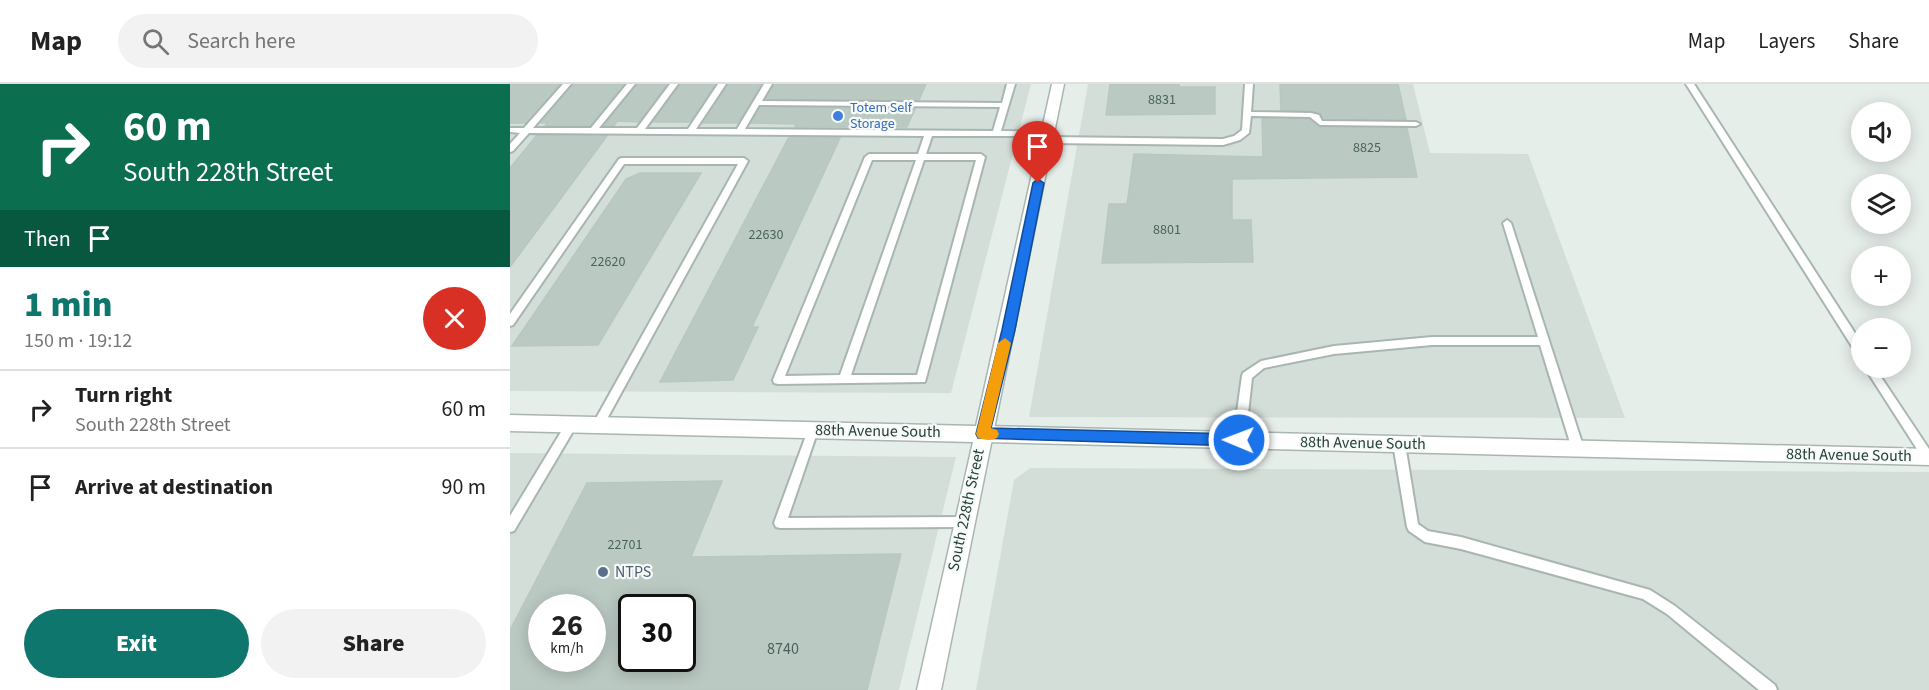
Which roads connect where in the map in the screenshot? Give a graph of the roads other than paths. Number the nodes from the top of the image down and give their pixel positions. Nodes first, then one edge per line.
1 (567, 84) edge
2 (631, 84) edge
3 (674, 84) edge
4 (722, 84) edge
5 (768, 84) edge
6 (1011, 84) edge
7 (1058, 84) edge
8 (1249, 84) edge
9 (1690, 84) edge
10 (757, 103) junction
11 (1005, 105) junction
12 (1248, 114) junction
13 (1416, 124) dead end
14 (510, 130) edge
15 (526, 130) junction
16 (593, 131) junction
17 (639, 131) junction
18 (690, 132) junction
19 (739, 132) junction
20 (929, 134) junction
21 (996, 134) junction
22 (1047, 137) junction
23 (510, 149) edge
24 (921, 157) junction
25 (1507, 223) dead end
26 (510, 322) edge
27 (1851, 336) edge
28 (1544, 341) junction
29 (1877, 378) edge
30 (844, 379) junction
31 (510, 423) edge
32 (571, 425) junction
33 (598, 425) junction
34 (813, 430) junction
35 (983, 434) junction
36 (1239, 440) junction
37 (1399, 444) junction
38 (1578, 449) junction
39 (1928, 457) edge
40 (964, 522) junction
41 (510, 527) edge
42 (928, 690) edge
43 (1770, 690) edge

1 - 15 lane
2 - 16 lane
3 - 17 lane
4 - 18 lane
5 - 10 lane
6 - 11 lane
7 - 22 street, South 228th Street
8 - 12 lane
9 - 27 lane
10 - 11 lane
10 - 19 lane
11 - 21 lane
12 - 13 lane
12 - 22 lane
14 - 15 lane
15 - 16 lane
15 - 23 lane
16 - 17 lane
17 - 18 lane
18 - 19 lane
19 - 20 lane
20 - 21 lane
20 - 24 lane
21 - 22 lane
22 - 35 street, South 228th Street
24 - 30 lane
24 - 30 lane
24 - 30 lane
25 - 28 lane
26 - 33 lane
28 - 36 lane
28 - 38 lane
29 - 39 lane
31 - 32 street, 88th Avenue South
32 - 33 street, 88th Avenue South
32 - 41 lane
33 - 34 street, 88th Avenue South
34 - 35 street, 88th Avenue South
34 - 40 lane
35 - 36 street, 88th Avenue South
35 - 40 street, South 228th Street
36 - 37 street, 88th Avenue South
37 - 38 street, 88th Avenue South
37 - 43 lane
38 - 39 street, 88th Avenue South
40 - 42 street, South 228th Street

